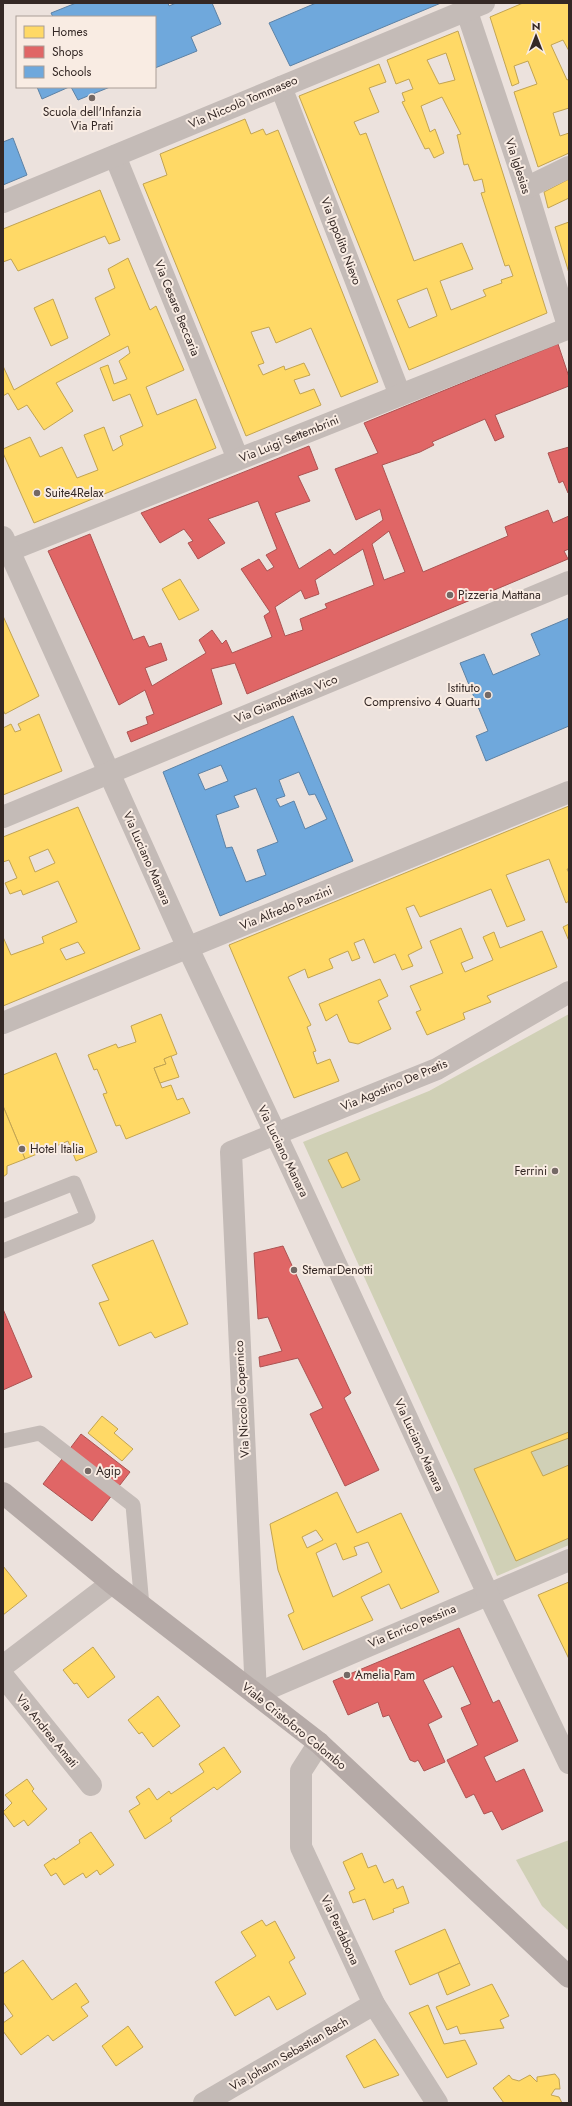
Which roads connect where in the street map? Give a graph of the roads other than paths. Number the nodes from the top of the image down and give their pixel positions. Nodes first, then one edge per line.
1 (471, 5) edge
2 (281, 87) junction
3 (115, 156) junction
4 (569, 167) edge
5 (526, 188) junction
6 (3, 202) edge
7 (569, 328) edge
8 (400, 395) junction
9 (238, 459) junction
10 (5, 547) edge
11 (569, 582) edge
12 (110, 774) junction
13 (569, 792) edge
14 (3, 817) edge
15 (188, 948) junction
16 (569, 992) edge
17 (3, 1023) edge
18 (276, 1134) junction
19 (3, 1211) edge
20 (3, 1251) edge
21 (3, 1441) edge
22 (3, 1493) edge
23 (569, 1560) edge
24 (112, 1583) junction
25 (488, 1594) junction
26 (142, 1606) junction
27 (3, 1666) edge
28 (3, 1676) edge
29 (256, 1694) junction
30 (319, 1743) junction
31 (569, 1763) edge
32 (91, 1785) dead end
33 (569, 1977) edge
34 (374, 2004) junction
35 (204, 2103) edge
36 (437, 2103) edge

1 - 2 street, Via Niccolò Tommaseo
1 - 5 street, Via Iglesias
2 - 3 street, Via Niccolò Tommaseo
2 - 8 street, Via Ippolito Nievo
3 - 6 street, Via Niccolò Tommaseo
3 - 9 street, Via Cesare Beccaria
4 - 5 street
5 - 7 street, Via Iglesias
7 - 8 street, Via Luigi Settembrini
8 - 9 street, Via Luigi Settembrini
9 - 10 street, Via Luigi Settembrini
10 - 12 street, Via Luciano Manara
11 - 12 street, Via Giambattista Vico
12 - 14 street, Via Giambattista Vico
12 - 15 street, Via Luciano Manara
13 - 15 street, Via Alfredo Panzini
15 - 17 street, Via Alfredo Panzini
15 - 18 street, Via Luciano Manara
16 - 18 street, Via Agostino De Pretis
18 - 25 street, Via Luciano Manara
18 - 29 street, Via Niccolò Copernico
19 - 20 lane
21 - 26 lane
22 - 24 main road, Viale Cristoforo Colombo
23 - 25 street, Via Enrico Pessina
24 - 26 main road, Viale Cristoforo Colombo
24 - 27 street
25 - 29 street, Via Enrico Pessina
25 - 31 street, Via Luciano Manara
26 - 29 main road, Viale Cristoforo Colombo
28 - 32 street, Via Andrea Amati
29 - 30 main road, Viale Cristoforo Colombo
30 - 33 main road, Viale Cristoforo Colombo
30 - 34 street, Via Perdabona
34 - 35 street, Via Johann Sebastian Bach
34 - 36 street, Via Perdabona

